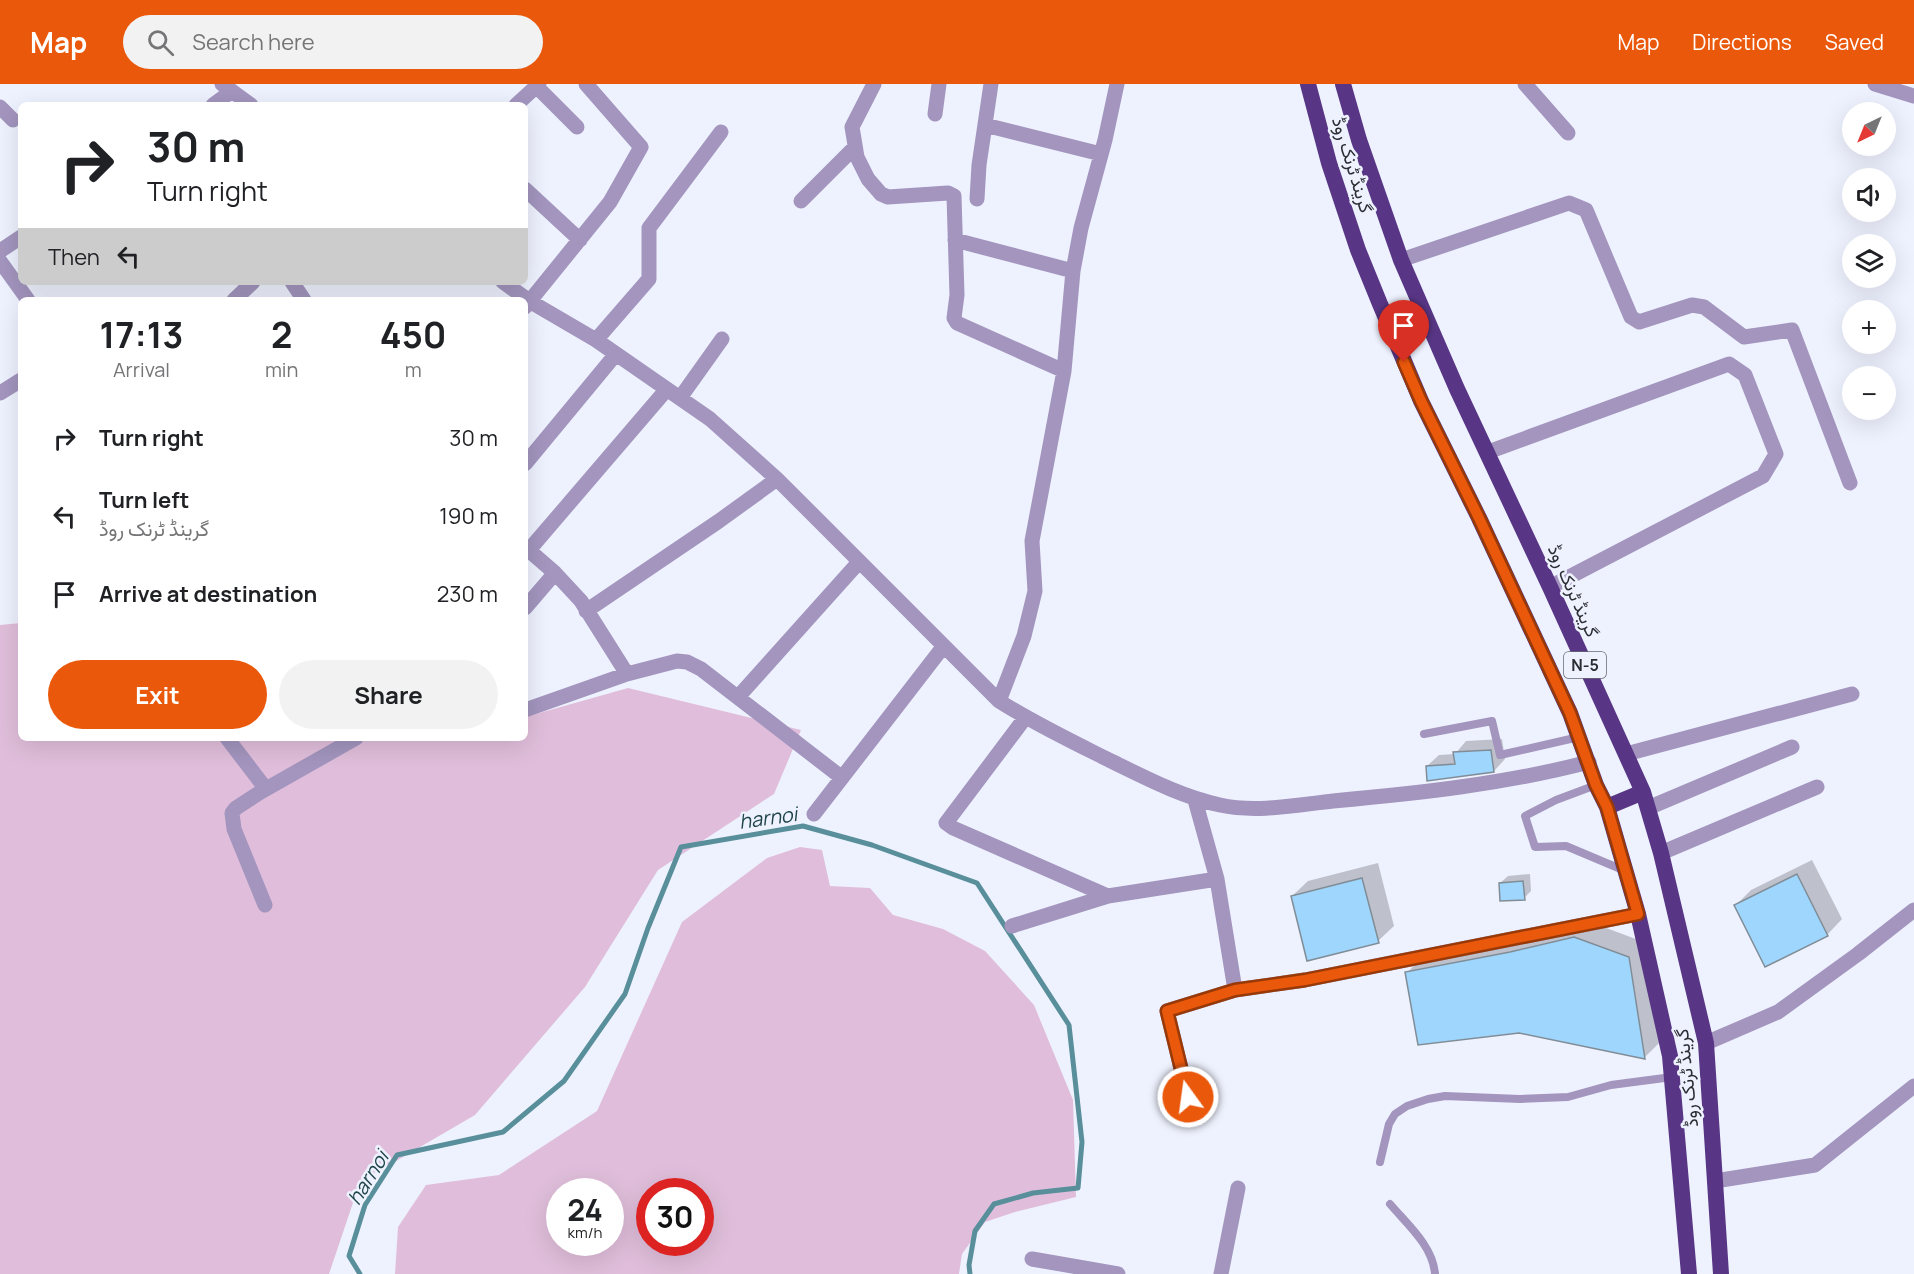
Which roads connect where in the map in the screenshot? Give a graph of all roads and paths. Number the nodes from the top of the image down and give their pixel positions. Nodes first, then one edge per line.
1 (586, 84) edge
2 (874, 84) edge
3 (939, 84) edge
4 (991, 84) edge
5 (1117, 84) edge
6 (1308, 84) edge
7 (1343, 84) edge
8 (1525, 84) edge
9 (1875, 84) edge
10 (538, 85) edge
11 (227, 87) edge
12 (1914, 96) edge
13 (215, 102) edge
14 (247, 102) edge
15 (519, 102) edge
16 (0, 107) edge
17 (935, 114) dead end
18 (13, 120) dead end
19 (985, 125) junction
20 (577, 127) dead end
21 (722, 132) dead end
22 (1568, 133) dead end
23 (855, 147) junction
24 (1101, 154) junction
25 (528, 192) edge
26 (977, 199) dead end
27 (801, 201) dead end
28 (18, 239) edge
29 (580, 240) junction
30 (956, 240) junction
31 (0, 251) edge
32 (1401, 260) junction
33 (0, 261) edge
34 (1073, 271) junction
35 (250, 285) edge
36 (506, 285) edge
37 (26, 297) edge
38 (237, 297) edge
39 (519, 297) edge
40 (528, 305) edge
41 (722, 339) dead end
42 (596, 340) junction
43 (616, 354) junction
44 (1064, 371) junction
45 (18, 382) edge
46 (0, 393) edge
47 (673, 394) junction
48 (1488, 452) junction
49 (528, 460) edge
50 (777, 479) junction
51 (1850, 483) dead end
52 (528, 547) edge
53 (528, 549) edge
54 (859, 562) junction
55 (555, 573) junction
56 (1550, 587) junction
57 (528, 604) edge
58 (586, 611) junction
59 (943, 646) junction
60 (627, 674) junction
61 (1852, 694) dead end
62 (738, 698) junction
63 (999, 701) junction
64 (528, 709) edge
65 (1025, 717) junction
66 (1424, 734) dead end
67 (1579, 737) junction
68 (229, 741) edge
69 (351, 741) edge
70 (1792, 747) dead end
71 (1626, 754) junction
72 (1589, 762) junction
73 (842, 777) junction
74 (1596, 785) junction
75 (1816, 787) dead end
76 (266, 789) junction
77 (1195, 800) junction
78 (1645, 800) junction
79 (1607, 807) junction
80 (814, 814) dead end
81 (1661, 853) junction
82 (1626, 872) junction
83 (1217, 879) junction
84 (1108, 897) junction
85 (265, 905) dead end
86 (1914, 910) edge
87 (1638, 914) junction
88 (1012, 926) dead end
89 (1235, 990) junction
90 (1707, 1043) junction
91 (1673, 1077) junction
92 (1914, 1086) edge
93 (1188, 1097) dead end
94 (1380, 1162) dead end
95 (1715, 1181) junction
96 (1238, 1188) dead end
97 (1390, 1204) dead end
98 (1032, 1259) dead end
99 (1118, 1274) edge
100 (1221, 1274) edge
101 (1435, 1274) edge
102 (1689, 1274) edge
103 (1721, 1274) edge

1 - 29 street
2 - 23 street
3 - 17 street
4 - 19 street
5 - 24 street
6 - 67 highway, گرینڈ ٹرنک روڈ / N-5
7 - 32 highway, گرینڈ ٹرنک روڈ / N-5
8 - 22 street
9 - 12 street
10 - 15 street
10 - 20 street
11 - 13 street
11 - 14 street
16 - 18 street
19 - 24 street
19 - 26 street
21 - 42 street
23 - 27 street
23 - 30 street
24 - 34 street
25 - 29 street
28 - 31 street
29 - 40 street
30 - 34 street
30 - 44 street
32 - 48 highway, گرینڈ ٹرنک روڈ / N-5
32 - 51 street
33 - 37 street
34 - 44 street
35 - 38 street
36 - 39 street
40 - 42 street
41 - 47 street
42 - 43 street
43 - 47 street
43 - 49 street
44 - 63 street
45 - 46 street
47 - 50 street
47 - 52 street
48 - 56 highway, گرینڈ ٹرنک روڈ / N-5
48 - 56 street
50 - 54 street
50 - 58 street
53 - 55 street
54 - 59 street
54 - 62 street
55 - 57 street
55 - 58 street
56 - 71 highway, گرینڈ ٹرنک روڈ / N-5
58 - 60 street
59 - 63 street
59 - 73 street
60 - 62 street
60 - 64 street
61 - 71 street
62 - 73 street
63 - 65 street
65 - 77 street
65 - 84 street
66 - 67 lane
67 - 72 highway, گرینڈ ٹرنک روڈ / N-5
68 - 76 street
69 - 76 street
70 - 78 street
71 - 78 highway, گرینڈ ٹرنک روڈ / N-5
72 - 74 highway, گرینڈ ٹرنک روڈ / N-5
72 - 77 street
73 - 80 street
74 - 79 highway, گرینڈ ٹرنک روڈ / N-5
74 - 82 lane
75 - 81 street
76 - 85 street
77 - 83 street
78 - 79 highway
78 - 81 highway, گرینڈ ٹرنک روڈ / N-5
79 - 82 highway, گرینڈ ٹرنک روڈ / N-5
81 - 90 highway, گرینڈ ٹرنک روڈ / N-5
82 - 87 highway, گرینڈ ٹرنک روڈ / N-5
83 - 84 street
83 - 89 street
84 - 88 street
86 - 90 street
87 - 89 street
87 - 91 highway, گرینڈ ٹرنک روڈ / N-5
89 - 93 street
90 - 95 highway, گرینڈ ٹرنک روڈ / N-5
91 - 94 lane
91 - 102 highway, گرینڈ ٹرنک روڈ / N-5
92 - 95 street
95 - 103 highway, گرینڈ ٹرنک روڈ / N-5
96 - 100 street
97 - 101 lane
98 - 99 street

